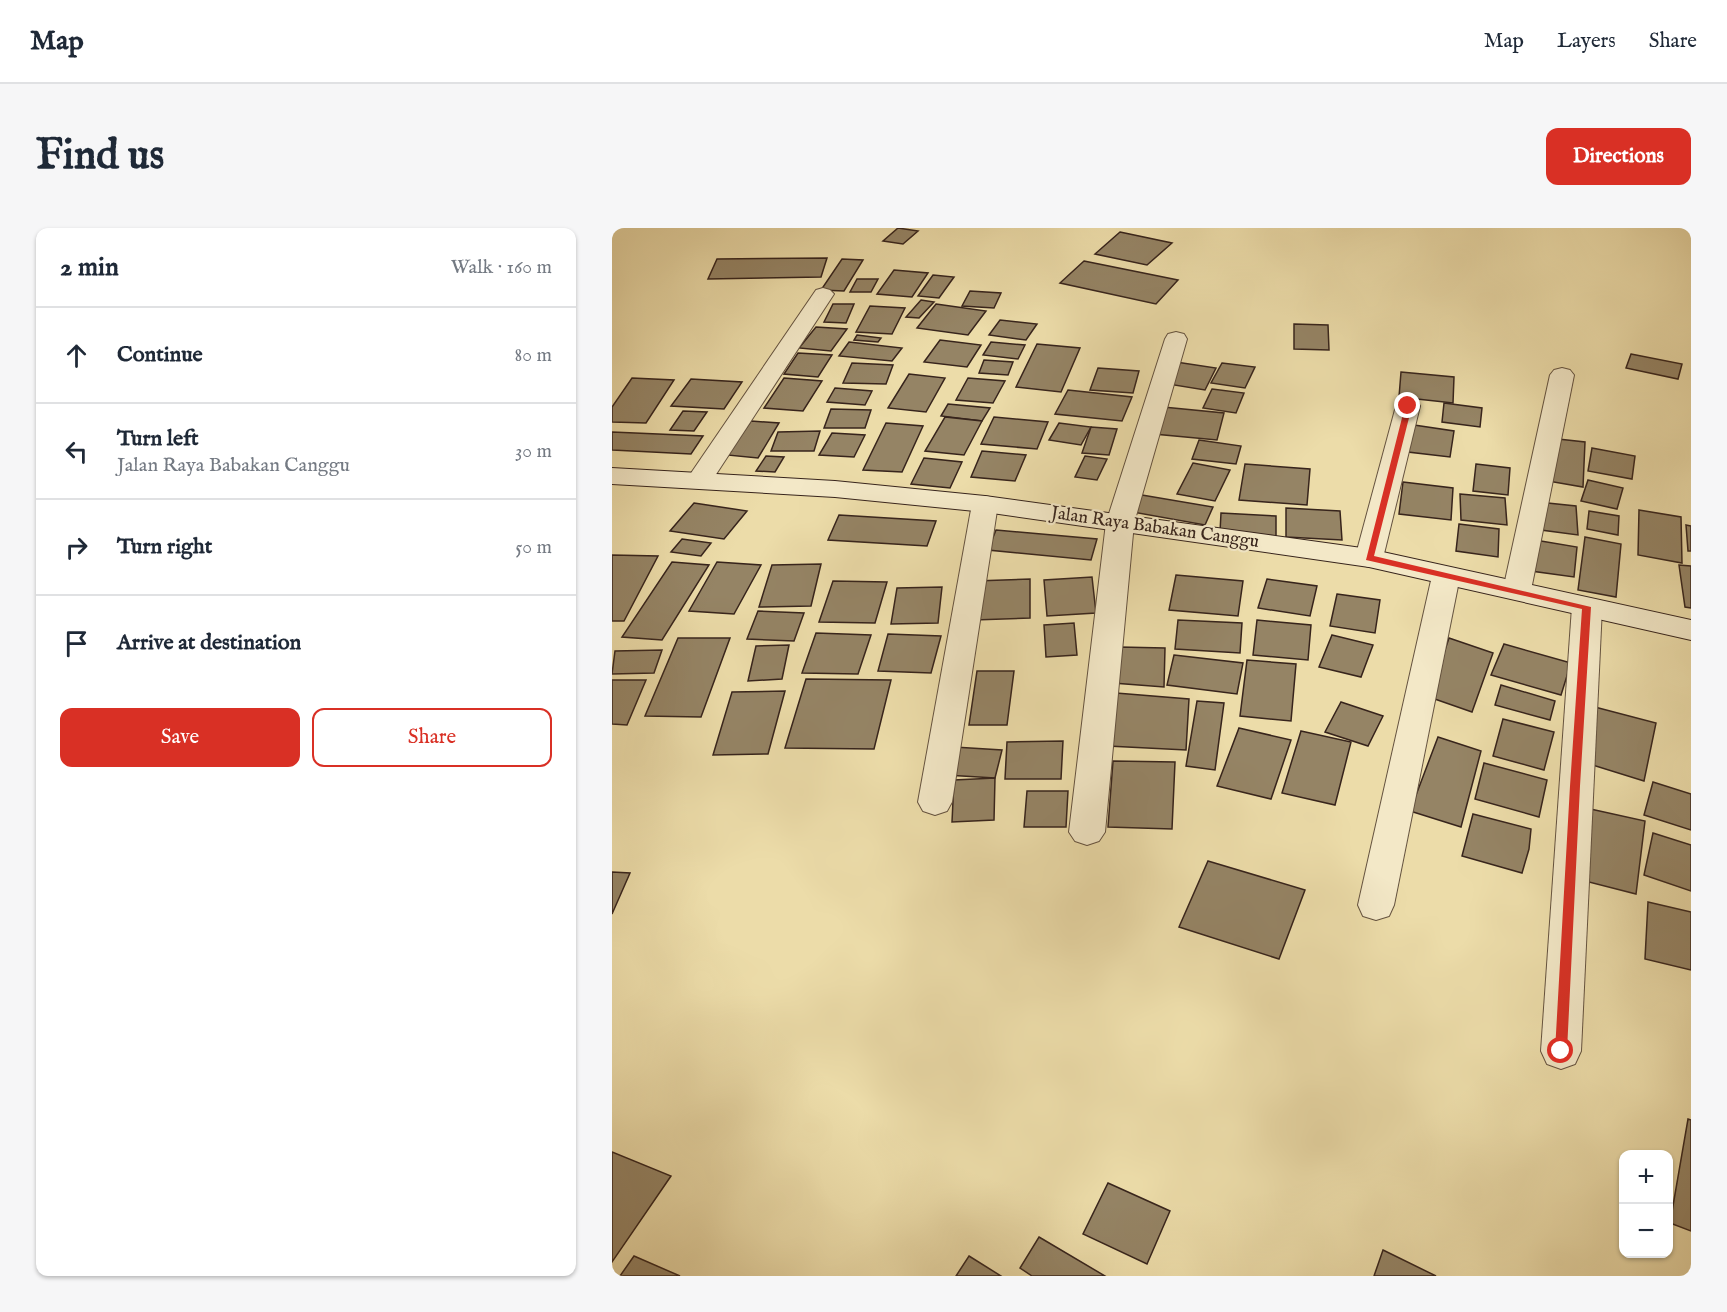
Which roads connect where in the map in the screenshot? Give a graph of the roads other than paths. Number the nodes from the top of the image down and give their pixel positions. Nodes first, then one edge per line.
1 (823, 294) dead end
2 (1176, 339) dead end
3 (1562, 375) dead end
4 (1408, 406) dead end
5 (612, 476) edge
6 (700, 479) junction
7 (984, 504) junction
8 (1120, 523) junction
9 (1369, 558) junction
10 (1446, 576) junction
11 (1517, 590) junction
12 (1587, 607) junction
13 (1691, 630) edge
14 (935, 802) dead end
15 (1087, 832) dead end
16 (1376, 905) dead end
17 (1561, 1051) dead end

1 - 6 street
2 - 8 street
3 - 11 street
4 - 9 street
5 - 6 street, Jalan Raya Babakan Canggu
6 - 7 street, Jalan Raya Babakan Canggu
7 - 8 street, Jalan Raya Babakan Canggu
7 - 14 street
8 - 9 street, Jalan Raya Babakan Canggu
8 - 15 street
9 - 10 street, Jalan Raya Babakan Canggu
10 - 11 street, Jalan Raya Babakan Canggu
10 - 16 street
11 - 12 street, Jalan Raya Babakan Canggu
12 - 13 street, Jalan Raya Babakan Canggu
12 - 17 street

